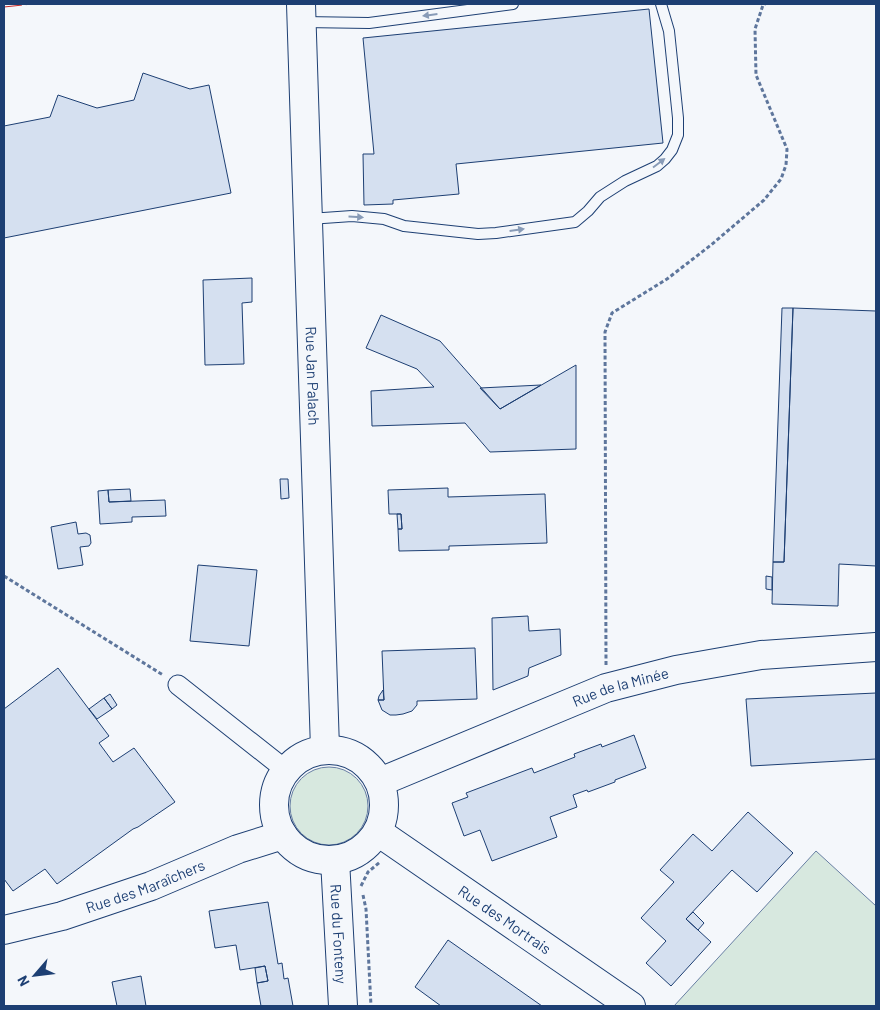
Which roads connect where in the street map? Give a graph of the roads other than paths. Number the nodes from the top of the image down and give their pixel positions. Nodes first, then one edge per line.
1 (513, 4) edge
2 (660, 4) edge
3 (301, 13) edge
4 (308, 219) junction
5 (876, 646) edge
6 (178, 685) road end
7 (325, 749) junction
8 (287, 771) junction
9 (380, 782) junction
10 (378, 832) junction
11 (283, 835) junction
12 (335, 860) junction
13 (4, 930) edge
14 (343, 1006) edge
15 (631, 1006) edge

1 -> 3 lane
4 -> 2 lane
3 - 4 street, Rue Jan Palach
4 - 7 street, Rue Jan Palach
5 - 9 street, Rue de la Minée
6 - 8 street
7 - 8 street
7 - 9 street
8 - 11 street
9 - 10 street
10 - 12 street
10 - 15 street, Rue des Mortrais
11 - 12 street
11 - 13 street, Rue des Maraîchers
12 - 14 street, Rue du Fonteny

